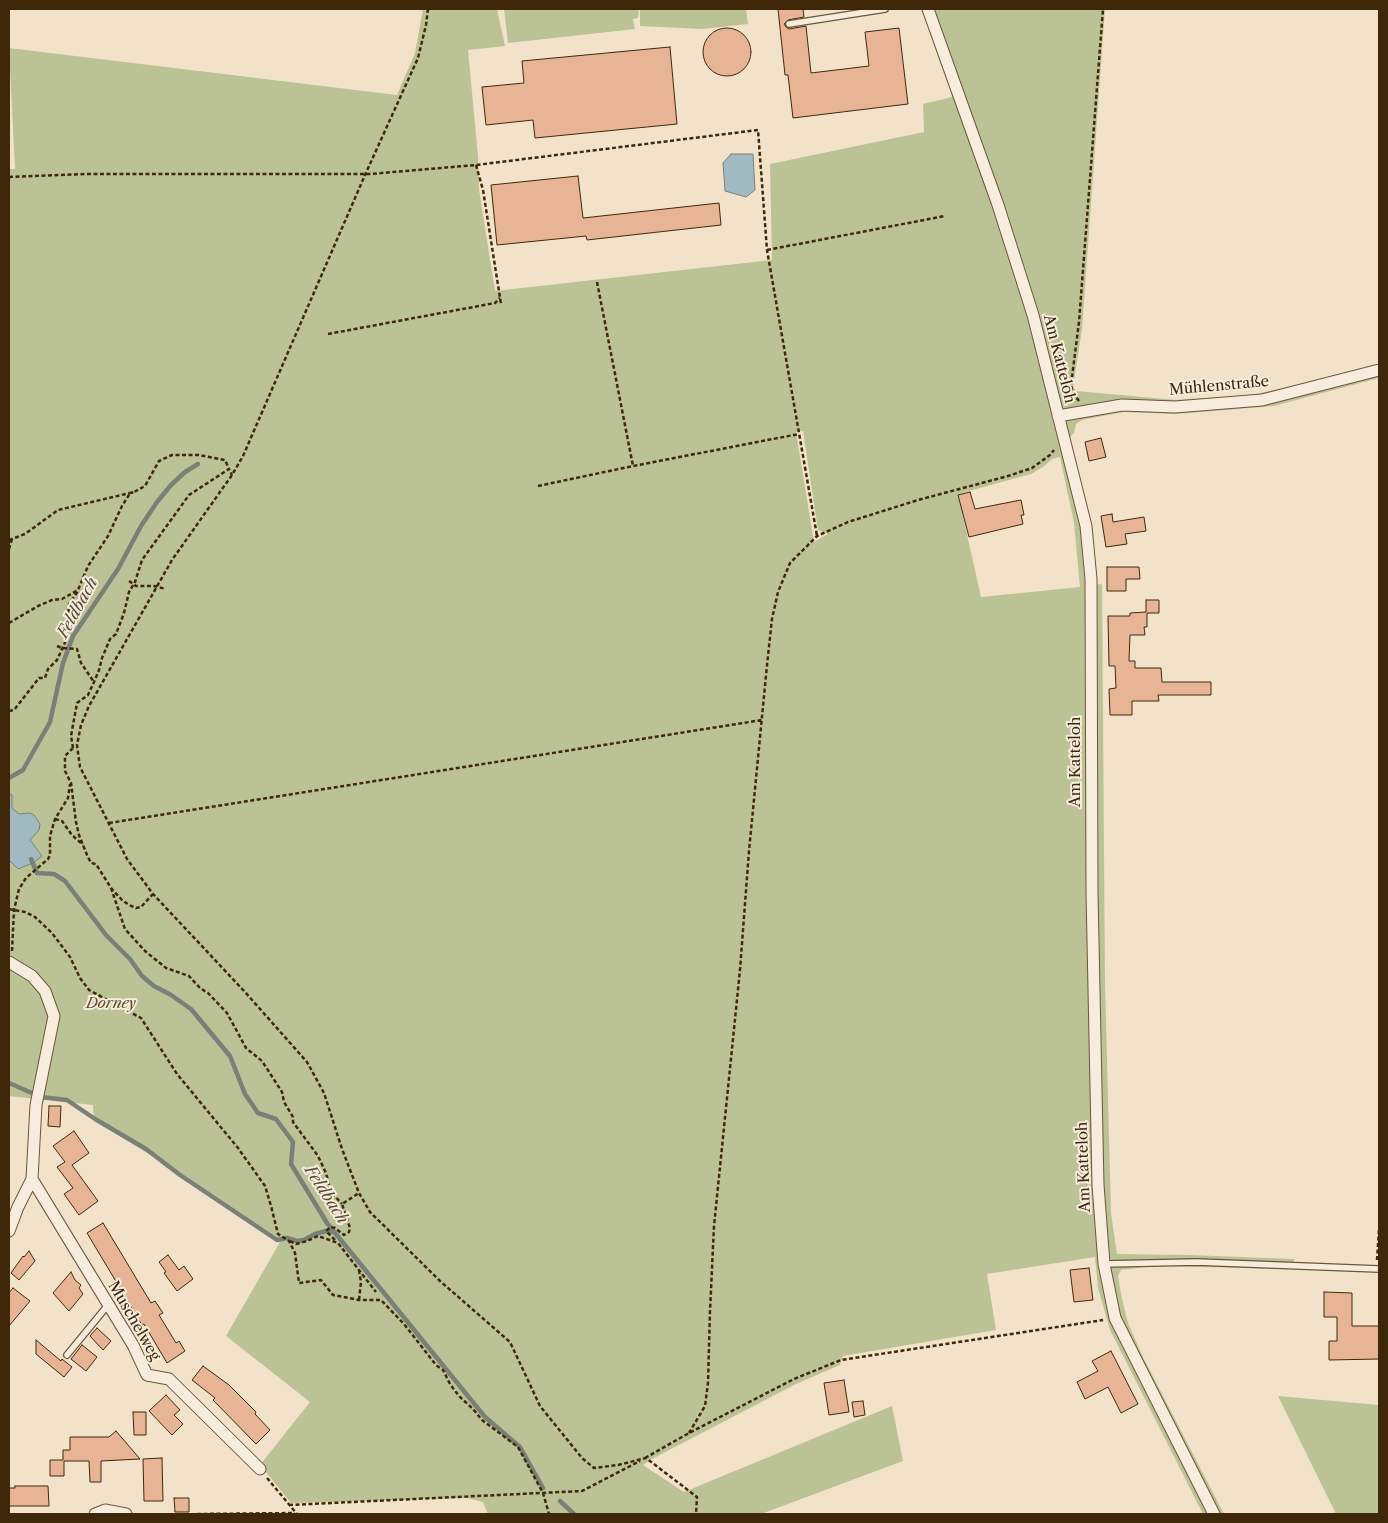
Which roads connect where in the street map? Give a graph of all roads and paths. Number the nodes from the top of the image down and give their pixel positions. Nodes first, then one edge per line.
1 (428, 9) edge
2 (885, 9) edge
3 (928, 9) edge
4 (1103, 9) edge
5 (789, 24) dead end
6 (476, 165) junction
7 (365, 174) junction
8 (9, 177) edge
9 (945, 216) dead end
10 (767, 250) junction
11 (597, 282) dead end
12 (500, 298) junction
13 (501, 304) dead end
14 (328, 334) dead end
15 (1379, 370) edge
16 (1088, 412) junction
17 (1058, 416) junction
18 (799, 434) junction
19 (1058, 444) dead end
20 (633, 466) junction
21 (228, 469) junction
22 (232, 475) junction
23 (538, 486) dead end
24 (134, 492) junction
25 (816, 536) junction
26 (10, 540) edge
27 (9, 549) edge
28 (129, 581) dead end
29 (166, 589) dead end
30 (78, 590) junction
31 (9, 624) edge
32 (57, 646) dead end
33 (62, 648) junction
34 (94, 682) junction
35 (9, 711) edge
36 (762, 720) junction
37 (77, 745) junction
38 (73, 748) junction
39 (71, 783) junction
40 (55, 819) junction
41 (109, 823) junction
42 (84, 846) junction
43 (111, 888) junction
44 (153, 894) junction
45 (9, 910) edge
46 (14, 910) junction
47 (10, 962) edge
48 (32, 1179) junction
49 (359, 1193) junction
50 (342, 1204) junction
51 (1379, 1229) edge
52 (9, 1231) edge
53 (289, 1241) junction
54 (338, 1243) junction
55 (1104, 1264) junction
56 (358, 1268) junction
57 (1378, 1269) edge
58 (376, 1292) dead end
59 (359, 1300) junction
60 (108, 1304) junction
61 (1115, 1318) junction
62 (67, 1355) dead end
63 (689, 1433) junction
64 (646, 1458) junction
65 (260, 1469) joint
66 (543, 1493) junction
67 (288, 1505) junction
68 (95, 1514) edge
69 (126, 1514) edge
70 (196, 1514) edge
71 (296, 1514) edge
72 (549, 1514) edge
73 (696, 1514) edge
74 (1214, 1514) edge

1 - 7 path
2 - 5 lane
3 - 17 street, Am Katteloh
4 - 16 path
6 - 7 path
6 - 10 path
6 - 12 path
7 - 8 path
7 - 22 path
9 - 10 path
10 - 18 path
11 - 20 path
12 - 13 path
12 - 14 path
15 - 16 street, Mühlenstraße
16 - 17 street, Mühlenstraße
17 - 55 street, Am Katteloh
18 - 20 path
18 - 25 path
19 - 25 path
20 - 23 path
21 - 22 path
21 - 24 path
21 - 34 path
22 - 37 path
24 - 26 path
24 - 30 path
25 - 36 path
26 - 27 path
28 - 29 path
30 - 31 path
30 - 33 path
32 - 33 path
33 - 34 path
33 - 35 path
34 - 38 path
36 - 41 path
36 - 63 path
37 - 38 path
37 - 41 path
38 - 39 path
39 - 40 path
39 - 42 path
40 - 42 path
40 - 46 path
41 - 44 path
42 - 43 path
43 - 44 path
43 - 50 path
44 - 49 path
45 - 46 path
46 - 47 path
46 - 53 path
47 - 48 street
48 - 52 street
48 - 60 street, Muschelweg
49 - 50 path
49 - 64 path
50 - 54 path
51 - 57 path
53 - 54 path
53 - 59 path
54 - 56 path
55 - 57 lane
55 - 61 street, Am Katteloh
56 - 58 path
56 - 59 path
59 - 66 path
60 - 62 lane
60 - 65 street, Muschelweg
61 - 63 path
61 - 74 street, Am Katteloh
63 - 64 path
64 - 66 path
64 - 73 path
65 - 67 path
66 - 67 path
66 - 72 path
67 - 71 path
68 - 69 street
70 - 71 path

